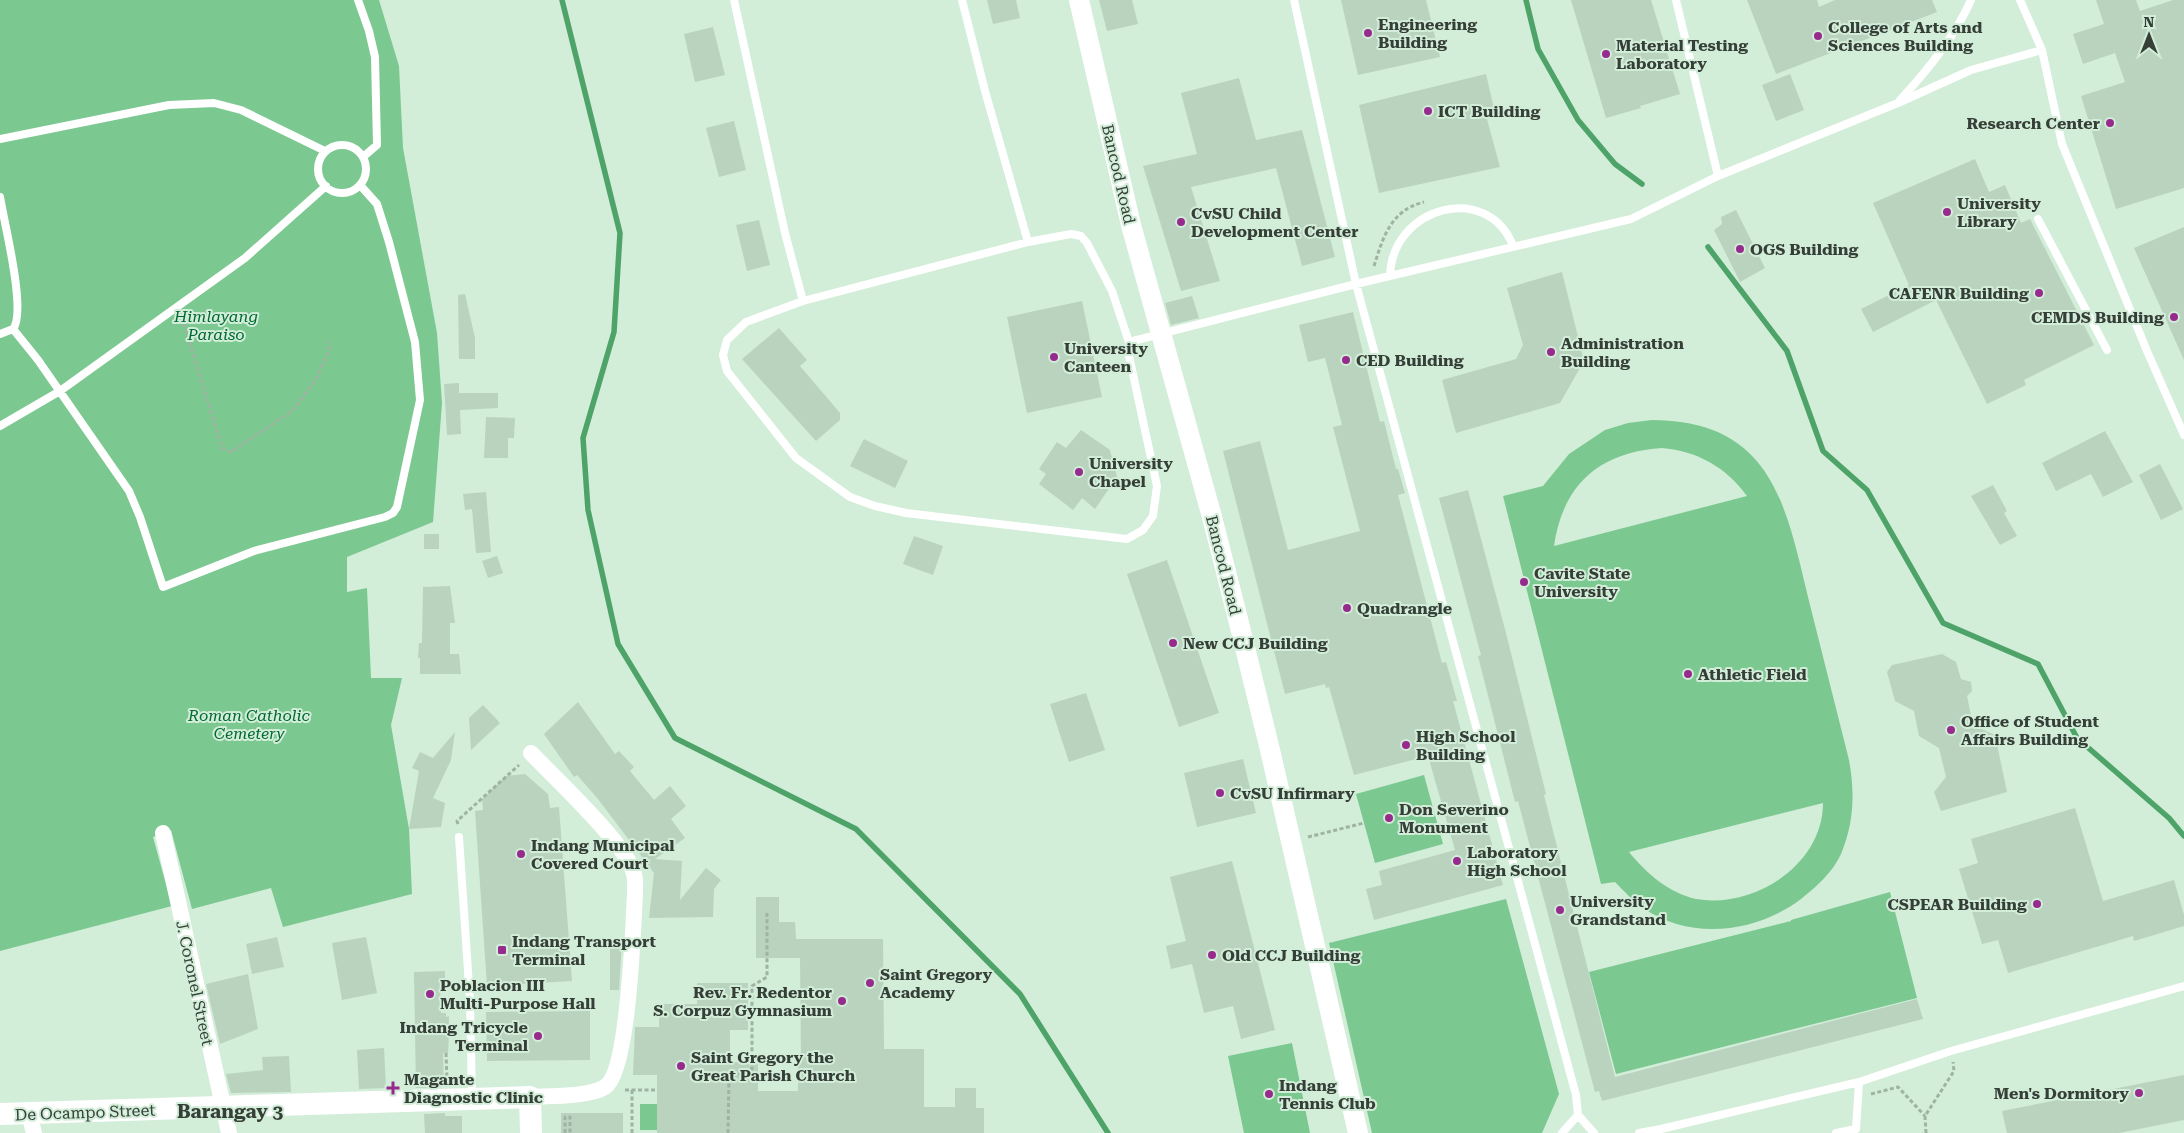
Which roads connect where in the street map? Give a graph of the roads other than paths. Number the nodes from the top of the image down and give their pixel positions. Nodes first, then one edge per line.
1 (358, 0) edge
2 (734, 0) edge
3 (962, 0) edge
4 (1079, 0) edge
5 (1294, 0) edge
6 (1676, 0) edge
7 (1970, 0) edge
8 (2020, 0) edge
9 (2042, 50) junction
10 (1898, 103) junction
11 (0, 139) edge
12 (325, 151) junction
13 (363, 156) junction
14 (1718, 176) junction
15 (360, 185) junction
16 (326, 186) junction
17 (0, 198) edge
18 (2038, 219) dead end
19 (1028, 242) junction
20 (1513, 246) junction
21 (1390, 276) junction
22 (1356, 284) junction
23 (803, 301) junction
24 (13, 329) junction
25 (0, 334) edge
26 (1162, 334) junction
27 (1129, 342) junction
28 (2107, 350) dead end
29 (60, 391) junction
30 (0, 426) edge
31 (2184, 435) edge
32 (532, 753) road end
33 (163, 833) dead end
34 (458, 837) road end
35 (2184, 986) edge
36 (1859, 1082) junction
37 (530, 1097) junction
38 (472, 1098) junction
39 (223, 1108) junction
40 (0, 1114) edge
41 (1578, 1115) junction
42 (31, 1124) edge
43 (1663, 1131) edge
44 (229, 1133) edge
45 (532, 1133) edge
46 (1358, 1133) edge
47 (1562, 1133) edge
48 (1594, 1133) edge
49 (1639, 1133) edge
50 (1836, 1133) edge

1 - 13 lane
2 - 23 lane
3 - 19 lane
4 - 26 street, Bancod Road
5 - 22 lane
6 - 14 lane
7 - 10 lane
8 - 9 lane
9 - 10 lane
9 - 31 lane
10 - 14 lane
11 - 12 lane
12 - 13 lane
12 - 16 lane
13 - 15 lane
14 - 20 lane
15 - 16 lane
15 - 29 lane
16 - 29 lane
17 - 24 lane
18 - 28 lane
19 - 23 lane
19 - 27 lane
20 - 21 lane
20 - 21 lane
21 - 22 lane
22 - 26 lane
22 - 41 lane
23 - 27 lane
24 - 25 lane
24 - 29 lane
26 - 27 lane
26 - 46 street, Bancod Road
29 - 30 lane
32 - 37 street
33 - 39 street, J. Coronel Street
34 - 38 lane
35 - 36 lane
36 - 43 lane
36 - 50 lane
37 - 38 main road, De Ocampo Street
37 - 45 main road
38 - 39 main road, De Ocampo Street
39 - 42 main road, De Ocampo Street
39 - 44 street, J. Coronel Street
40 - 42 main road, De Ocampo Street
41 - 47 lane
41 - 48 lane
43 - 49 lane

